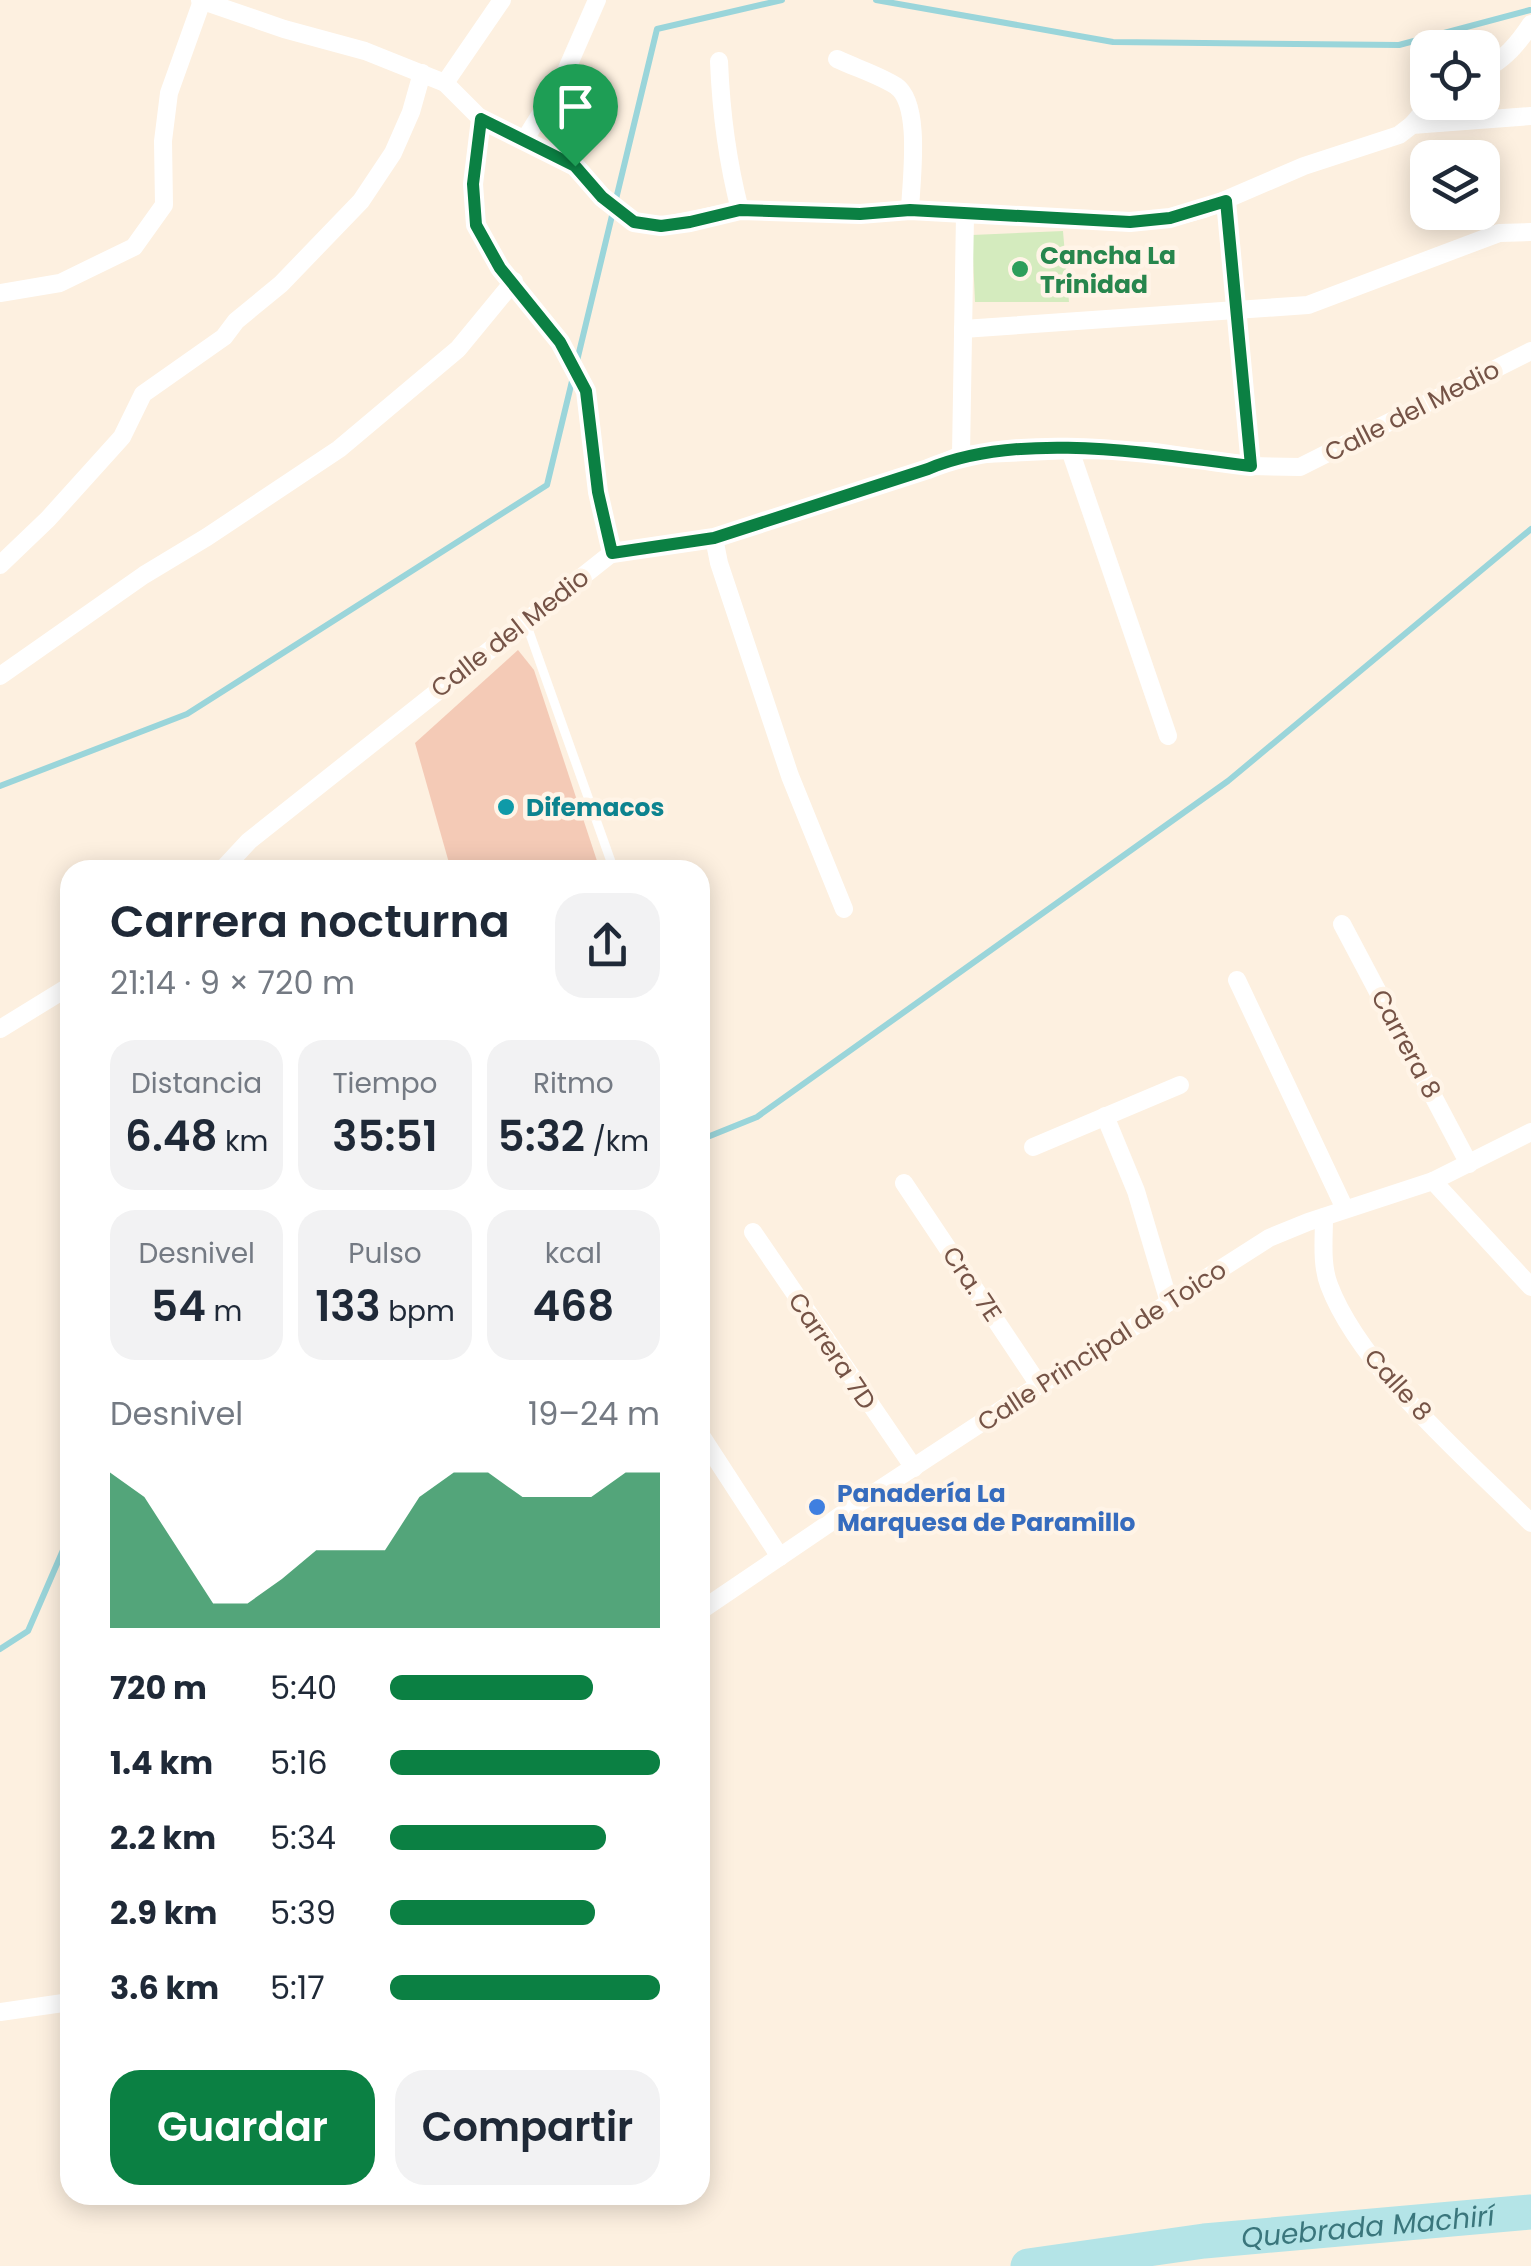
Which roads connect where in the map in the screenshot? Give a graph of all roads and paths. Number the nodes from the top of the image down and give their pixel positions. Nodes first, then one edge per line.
1 (201, 0) edge
2 (502, 0) edge
3 (596, 0) edge
4 (1531, 24) edge
5 (837, 59) dead end
6 (1500, 60) edge
7 (719, 61) dead end
8 (422, 73) junction
9 (445, 83) junction
10 (1531, 116) edge
11 (481, 119) junction
12 (1416, 120) edge
13 (1412, 125) junction
14 (526, 139) junction
15 (1226, 201) junction
16 (740, 210) junction
17 (910, 210) junction
18 (965, 215) junction
19 (1531, 232) edge
20 (514, 281) junction
21 (0, 292) edge
22 (1238, 312) junction
23 (963, 329) junction
24 (1531, 351) edge
25 (1070, 450) junction
26 (960, 456) junction
27 (1251, 466) junction
28 (714, 538) junction
29 (612, 553) junction
30 (0, 565) edge
31 (525, 620) junction
32 (0, 676) edge
33 (1168, 736) dead end
34 (231, 860) edge
35 (610, 860) edge
36 (844, 909) dead end
37 (1342, 924) dead end
38 (1238, 980) dead end
39 (60, 992) edge
40 (0, 1029) edge
41 (1180, 1085) dead end
42 (1105, 1116) junction
43 (1531, 1132) edge
44 (1033, 1148) dead end
45 (1469, 1164) junction
46 (1433, 1181) junction
47 (904, 1183) dead end
48 (1346, 1209) junction
49 (1324, 1217) junction
50 (753, 1232) dead end
51 (1531, 1287) edge
52 (1168, 1302) junction
53 (1039, 1385) junction
54 (710, 1449) edge
55 (914, 1468) junction
56 (1531, 1523) edge
57 (780, 1557) junction
58 (710, 1604) edge
59 (60, 2003) edge
60 (0, 2012) edge

1 - 8 street
1 - 21 street
2 - 9 street
3 - 14 street
4 - 6 street
5 - 17 street
7 - 16 street
8 - 9 street
8 - 30 street
9 - 11 street
10 - 13 street
11 - 14 street
11 - 20 street
12 - 13 street
13 - 15 street
14 - 16 street
15 - 18 street
15 - 22 street
16 - 17 street
17 - 18 street
18 - 23 street
19 - 22 street
20 - 29 street
20 - 32 street
22 - 23 street
22 - 27 street
23 - 26 street
24 - 27 street, Calle del Medio
25 - 26 street, Calle del Medio
25 - 27 street, Calle del Medio
25 - 33 street
26 - 28 street, Calle del Medio
28 - 29 street, Calle del Medio
28 - 36 street
29 - 31 street, Calle del Medio
31 - 34 street, Calle del Medio
31 - 35 lane
37 - 45 street, Carrera 8
38 - 48 street
39 - 40 street
41 - 42 street
42 - 44 street
42 - 52 street
43 - 45 street, Calle Principal de Toico
45 - 46 street, Calle Principal de Toico
46 - 48 street, Calle Principal de Toico
46 - 51 street
47 - 53 street, Cra. 7E
48 - 49 street, Calle Principal de Toico
49 - 52 street, Calle Principal de Toico
49 - 56 street, Calle 8
50 - 55 street, Carrera 7D
52 - 53 street, Calle Principal de Toico
53 - 55 street, Calle Principal de Toico
54 - 57 street
55 - 57 street, Calle Principal de Toico
57 - 58 street, Calle Principal de Toico
59 - 60 street

